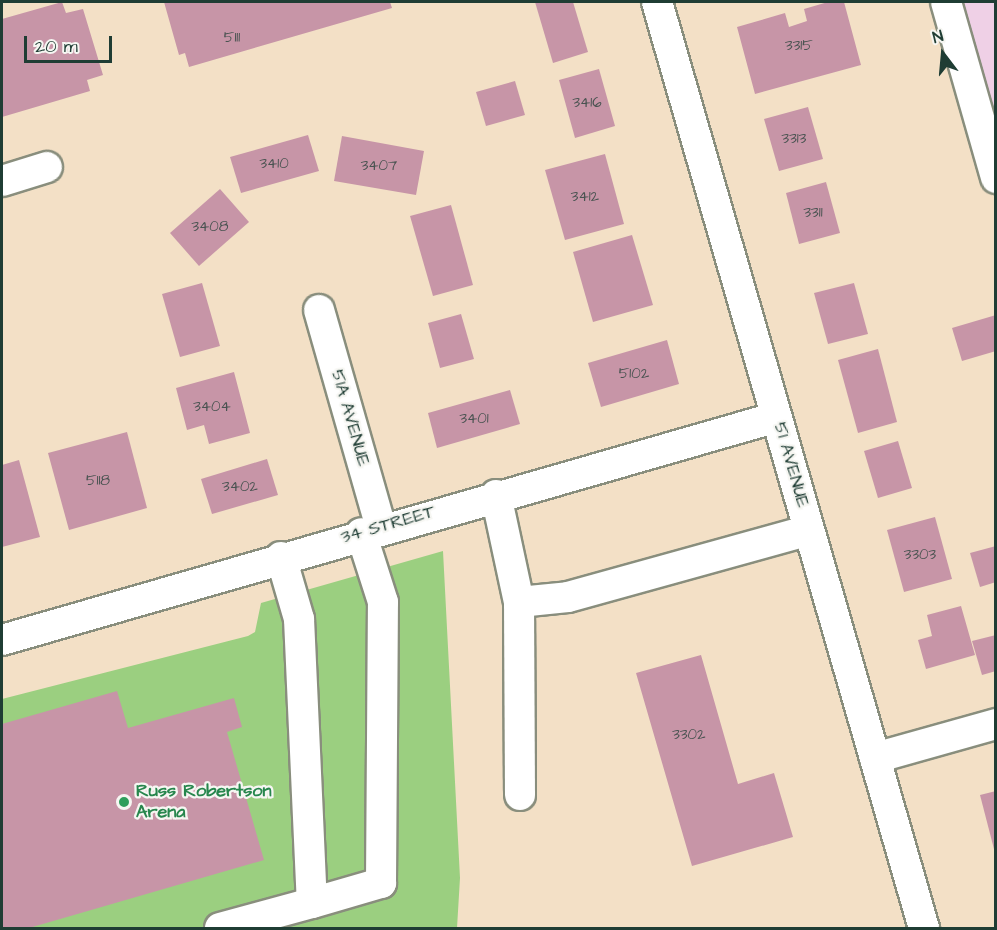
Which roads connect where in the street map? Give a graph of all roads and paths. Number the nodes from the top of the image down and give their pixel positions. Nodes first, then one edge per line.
1 (657, 2) edge
2 (946, 2) edge
3 (47, 167) dead end
4 (996, 178) edge
5 (2, 181) edge
6 (319, 310) dead end
7 (777, 417) junction
8 (496, 495) junction
9 (371, 530) junction
10 (809, 530) junction
11 (281, 557) junction
12 (519, 602) junction
13 (2, 640) edge
14 (996, 724) edge
15 (876, 758) junction
16 (520, 795) dead end
17 (312, 903) junction
18 (220, 928) edge
19 (924, 928) edge

1 - 7 street, 51 AVENUE
2 - 4 street
3 - 5 street
6 - 9 street, 51A AVENUE
7 - 8 street, 34 STREET
7 - 10 street, 51 AVENUE
8 - 9 street, 34 STREET
8 - 12 street
9 - 11 street, 34 STREET
9 - 17 street, 51A AVENUE
10 - 12 street
10 - 15 street, 51 AVENUE
11 - 13 street, 34 STREET
11 - 17 street
12 - 16 street
14 - 15 street
15 - 19 street, 51 AVENUE
17 - 18 street

